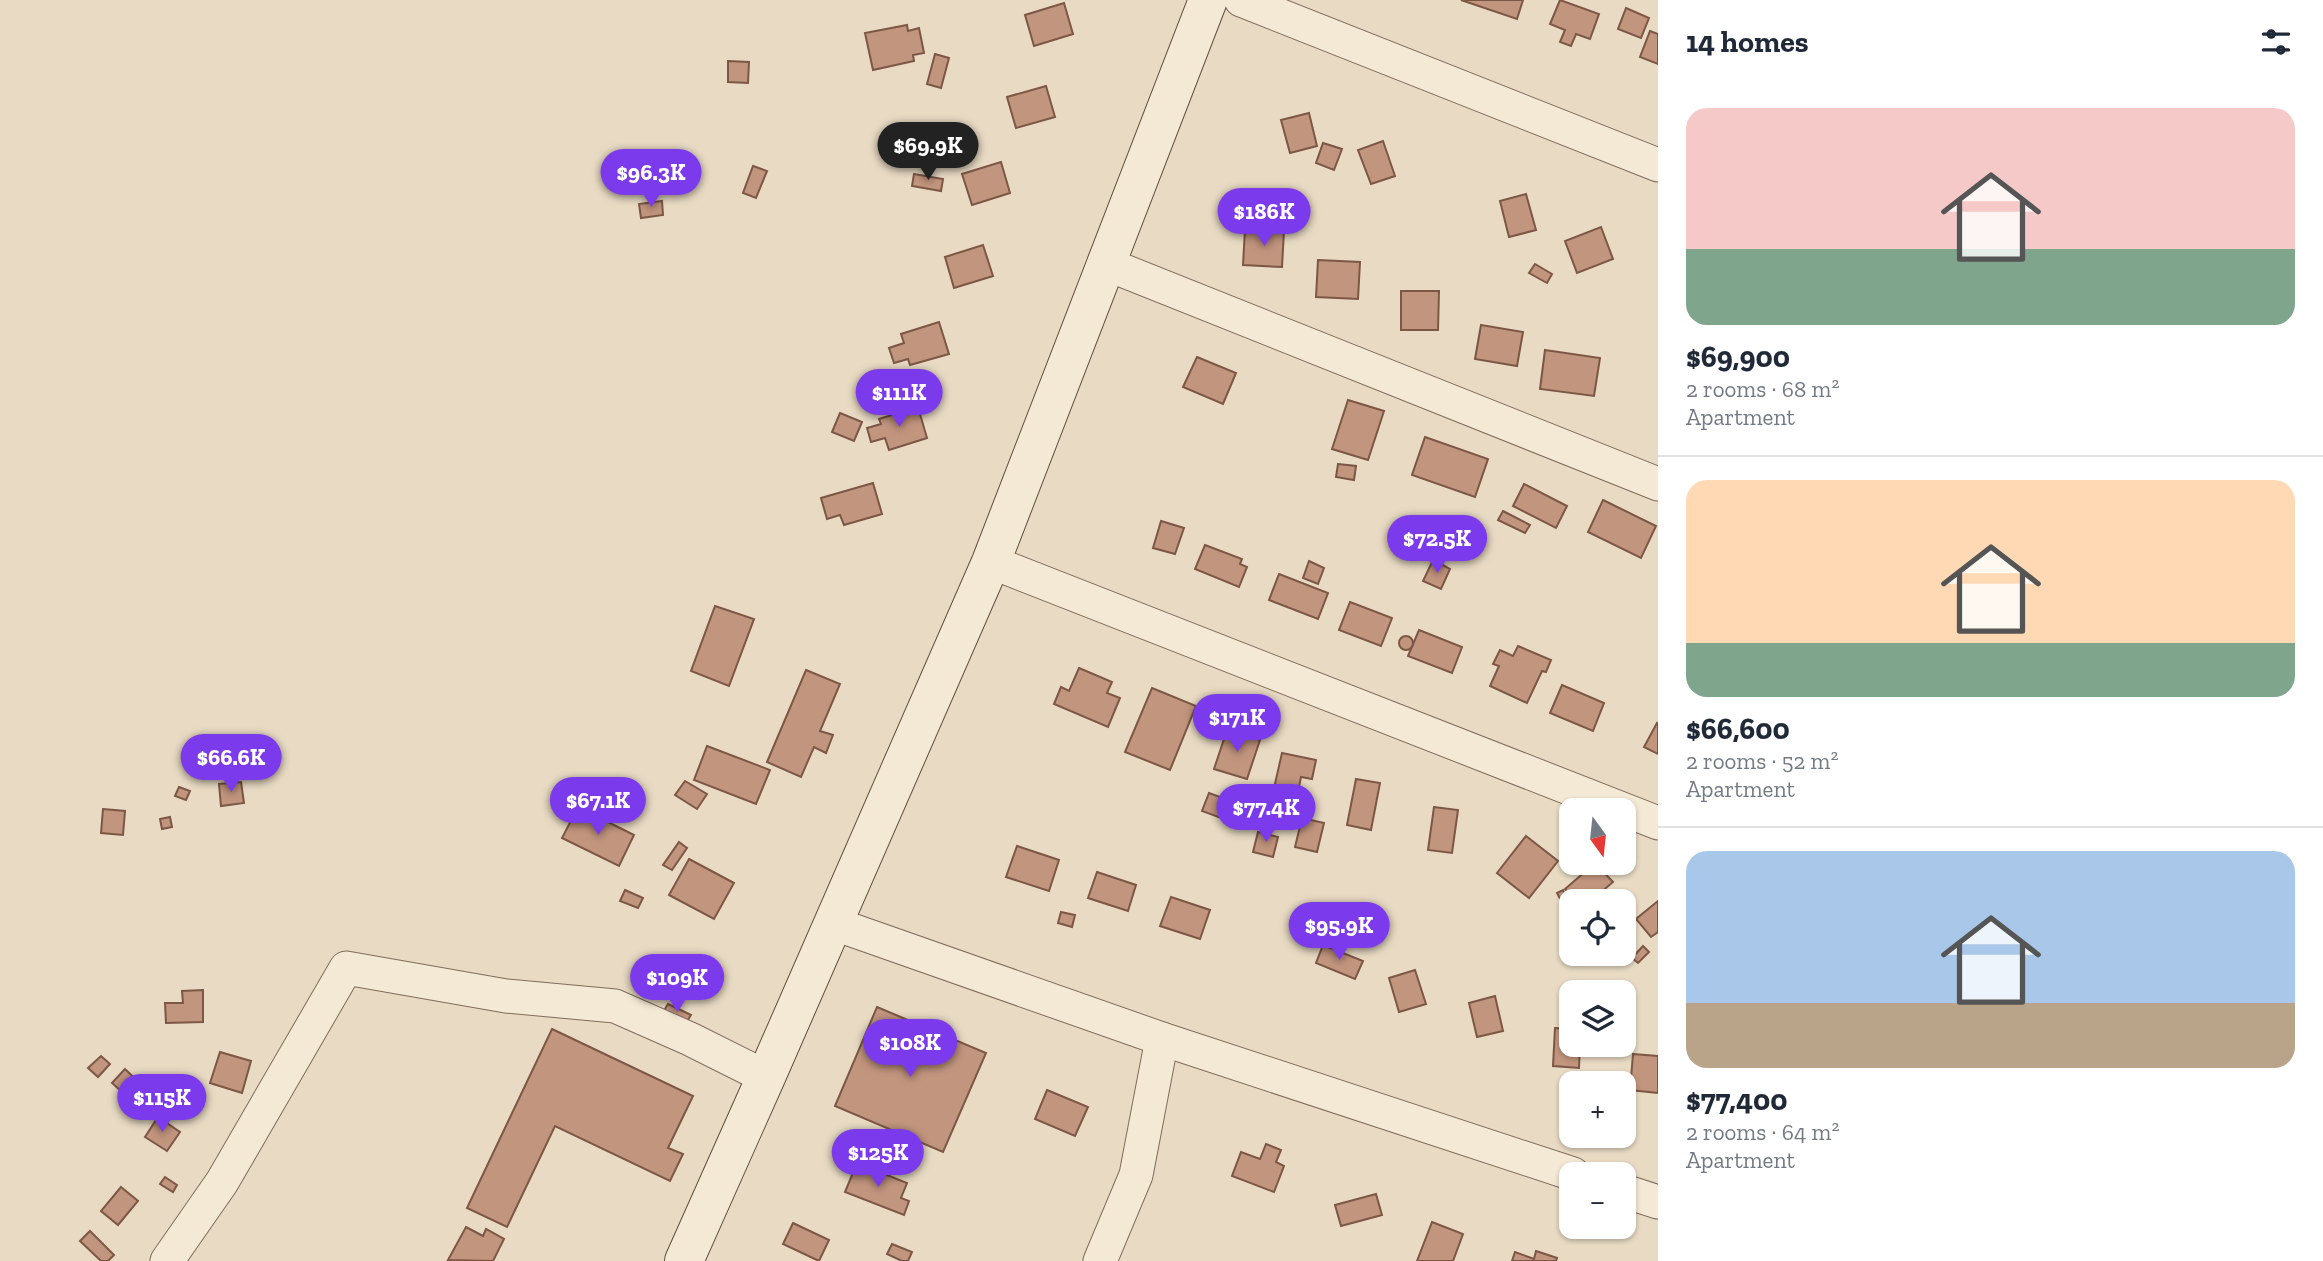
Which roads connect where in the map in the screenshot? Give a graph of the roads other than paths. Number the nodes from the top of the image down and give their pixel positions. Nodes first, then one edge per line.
1 (1208, 0) edge
2 (1241, 0) edge
3 (1658, 165) edge
4 (1104, 264) junction
5 (1658, 484) edge
6 (991, 562) junction
7 (1658, 822) edge
8 (832, 923) junction
9 (1161, 1039) junction
10 (766, 1077) junction
11 (1559, 1169) edge
12 (1636, 1195) edge
13 (1658, 1202) edge
14 (167, 1261) edge
15 (684, 1261) edge
16 (1100, 1261) edge

1 - 4 main road
2 - 3 street
4 - 5 street
4 - 6 main road
6 - 7 street
6 - 8 main road
8 - 9 street
8 - 10 main road
9 - 11 street
9 - 16 street
10 - 14 street
10 - 15 main road
12 - 13 street

